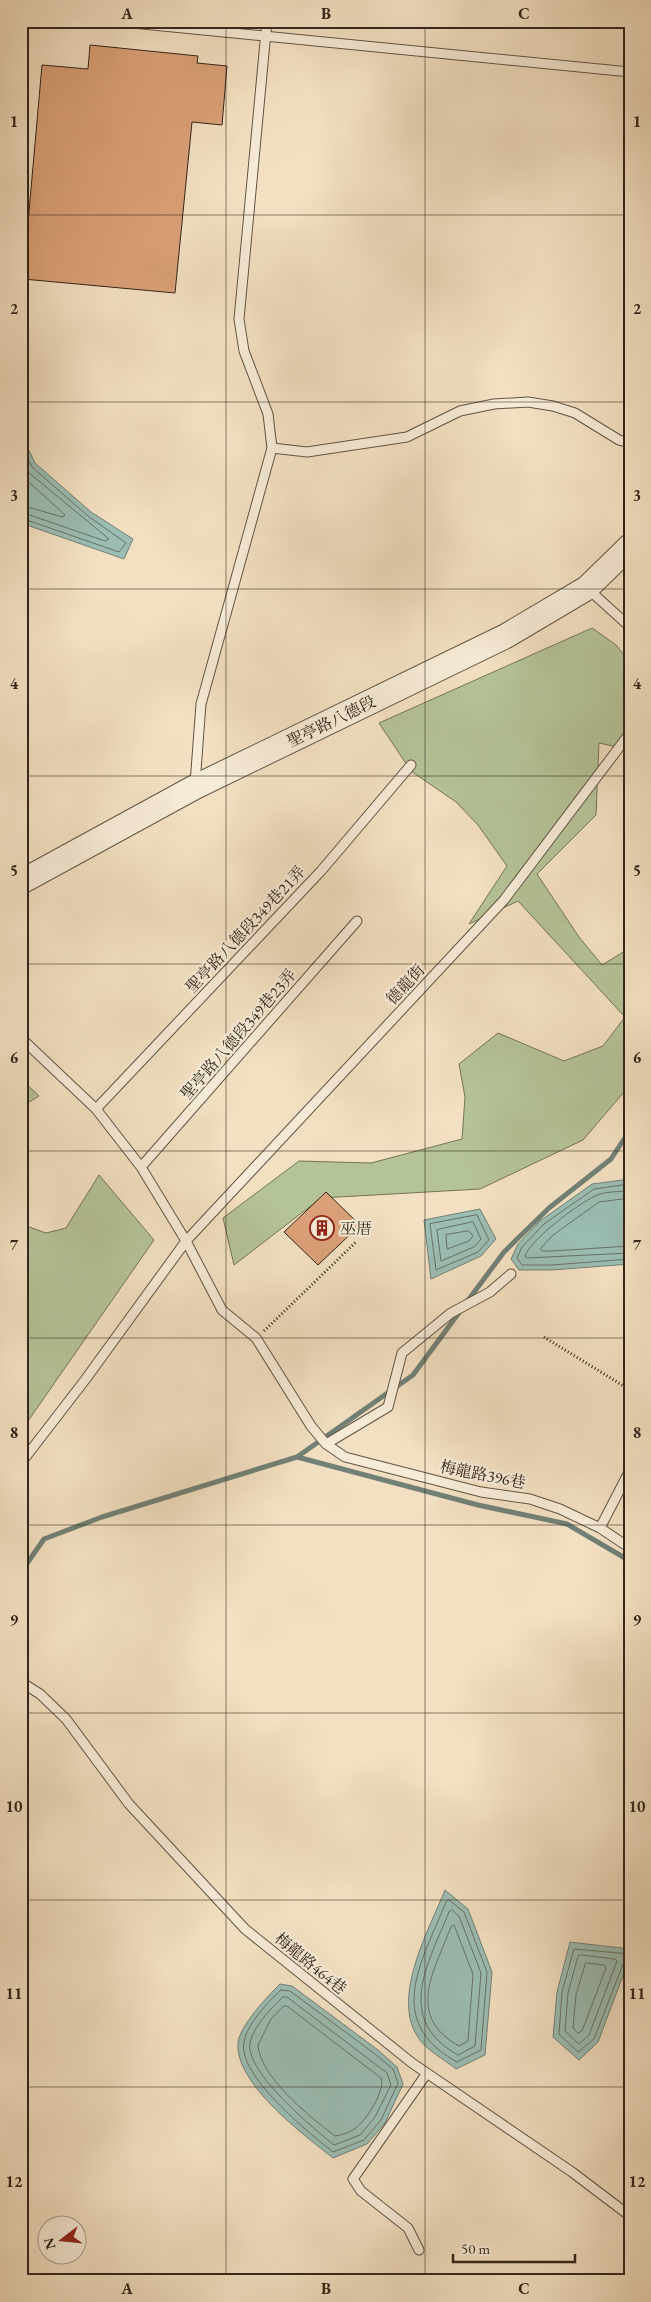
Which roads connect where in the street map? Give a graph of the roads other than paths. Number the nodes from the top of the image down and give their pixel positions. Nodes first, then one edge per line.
1 (112, 21) edge
2 (267, 21) edge
3 (266, 36) junction
4 (630, 72) edge
5 (630, 443) edge
6 (272, 448) junction
7 (630, 546) edge
8 (587, 588) junction
9 (630, 627) edge
10 (630, 733) edge
11 (411, 766) dead end
12 (195, 787) junction
13 (21, 882) edge
14 (357, 921) dead end
15 (21, 1038) edge
16 (96, 1109) junction
17 (141, 1167) junction
18 (186, 1241) junction
19 (511, 1274) dead end
20 (326, 1444) junction
21 (21, 1463) edge
22 (630, 1470) edge
23 (600, 1528) junction
24 (630, 1548) edge
25 (21, 1682) edge
26 (427, 2073) junction
27 (630, 2216) edge
28 (419, 2250) dead end

1 - 3 lane
2 - 3 lane
3 - 4 lane
3 - 6 lane
5 - 6 lane
6 - 12 lane
7 - 8 street, 聖亭路八德段
8 - 9 lane
8 - 12 street, 聖亭路八德段
10 - 18 lane, 德龍街
11 - 16 lane, 聖亭路八德段349巷21弄
12 - 13 street, 聖亭路八德段
14 - 17 lane, 聖亭路八德段349巷23弄
15 - 16 lane, 梅龍路396巷
16 - 17 lane, 梅龍路396巷
17 - 18 lane, 梅龍路396巷
18 - 20 lane, 梅龍路396巷
18 - 21 lane, 德龍街
19 - 20 lane
20 - 23 lane, 梅龍路396巷
22 - 23 lane
23 - 24 lane, 梅龍路396巷
25 - 26 lane, 梅龍路464巷
26 - 27 lane, 梅龍路464巷
26 - 28 lane

